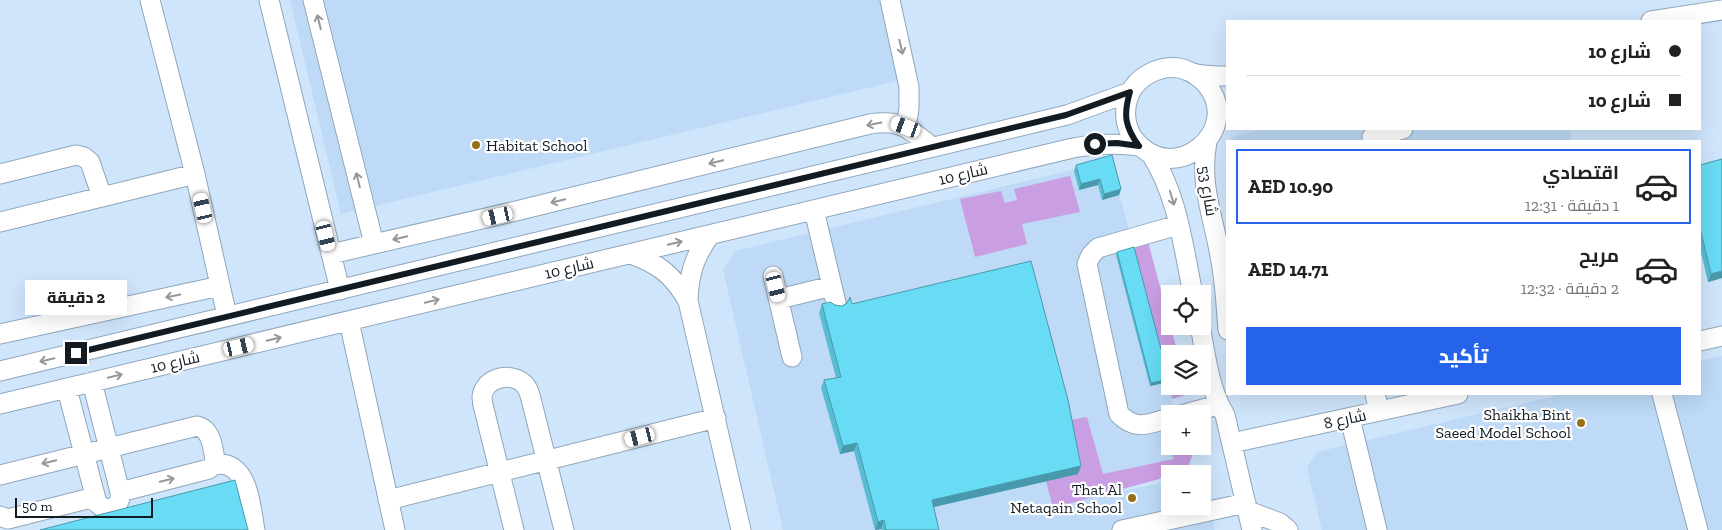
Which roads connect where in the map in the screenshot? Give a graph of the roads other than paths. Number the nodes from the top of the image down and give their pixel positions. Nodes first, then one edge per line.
1 (150, 0) edge
2 (269, 0) edge
3 (313, 0) edge
4 (890, 0) edge
5 (1722, 10) edge
6 (1657, 20) edge
7 (1194, 74) junction
8 (1226, 76) edge
9 (1130, 92) junction
10 (906, 127) junction
11 (1216, 129) edge
12 (1396, 130) edge
13 (1372, 137) dead end
14 (932, 147) junction
15 (1145, 150) junction
16 (0, 174) edge
17 (196, 174) junction
18 (102, 198) junction
19 (814, 210) junction
20 (0, 222) edge
21 (1178, 224) junction
22 (710, 235) junction
23 (374, 244) junction
24 (331, 254) junction
25 (631, 254) junction
26 (773, 276) dead end
27 (1191, 285) edge
28 (220, 286) junction
29 (340, 290) junction
30 (779, 299) junction
31 (688, 301) junction
32 (1226, 309) edge
33 (227, 316) junction
34 (349, 321) junction
35 (0, 334) edge
36 (1202, 335) edge
37 (1722, 336) edge
38 (1701, 341) edge
39 (792, 358) dead end
40 (0, 371) edge
41 (92, 382) junction
42 (67, 389) junction
43 (1448, 395) edge
44 (1662, 395) edge
45 (1377, 402) edge
46 (0, 404) edge
47 (1224, 405) edge
48 (1211, 408) edge
49 (716, 418) junction
50 (1350, 418) junction
51 (1161, 420) edge
52 (1232, 443) junction
53 (109, 447) junction
54 (84, 453) junction
55 (547, 460) junction
56 (215, 464) junction
57 (499, 472) junction
58 (0, 475) edge
59 (120, 492) junction
60 (95, 497) junction
61 (388, 500) junction
62 (1247, 507) junction
63 (0, 516) edge
64 (255, 530) edge
65 (395, 530) edge
66 (514, 530) edge
67 (564, 530) edge
68 (742, 530) edge
69 (1122, 530) edge
70 (1252, 530) edge
71 (1288, 530) edge
72 (1377, 530) edge
73 (1698, 530) edge

1 - 17 street
2 - 24 street
23 -> 3 street
4 -> 10 street
5 - 6 street
7 - 8 street
7 - 9 street
7 - 11 street
9 - 14 street, شارع 10
9 - 15 street
10 - 14 street
10 -> 23 street
11 - 15 street
11 - 32 street, شارع 53
12 - 13 street
14 - 29 street, شارع 10
15 - 19 street, شارع 10
15 -> 21 street
16 - 18 street
17 - 18 street
17 - 28 street
18 - 20 street
19 - 22 street, شارع 10
19 - 30 street
21 - 27 street
21 - 51 street
25 -> 22 street, شارع 10
22 - 31 street
23 - 24 street
24 - 29 street
25 - 31 street
34 -> 25 street, شارع 10
26 - 30 street
28 - 33 street
28 -> 35 street
29 - 33 street, شارع 10
30 - 39 street
31 - 49 street
33 -> 40 street, شارع 10
41 -> 34 street, شارع 10
34 - 61 street
36 - 47 street
37 - 38 street
41 - 42 street, شارع 10
41 - 53 street
42 - 46 street, شارع 10
42 - 54 street
43 - 45 street, شارع 8
44 - 73 street
45 - 50 street, شارع 8
47 - 48 street
47 - 52 street
49 - 55 street
49 - 68 street
50 - 52 street, شارع 8
50 - 72 street
52 - 62 street
53 - 54 street
53 - 56 street
53 - 59 street
54 -> 58 street
54 - 60 street
55 - 57 street
55 - 57 street
55 - 67 street
59 -> 56 street
56 - 64 street
57 - 61 street
57 - 66 street
59 - 60 street
60 - 63 street
61 - 65 street
62 - 69 street
62 - 70 street
62 - 71 street

